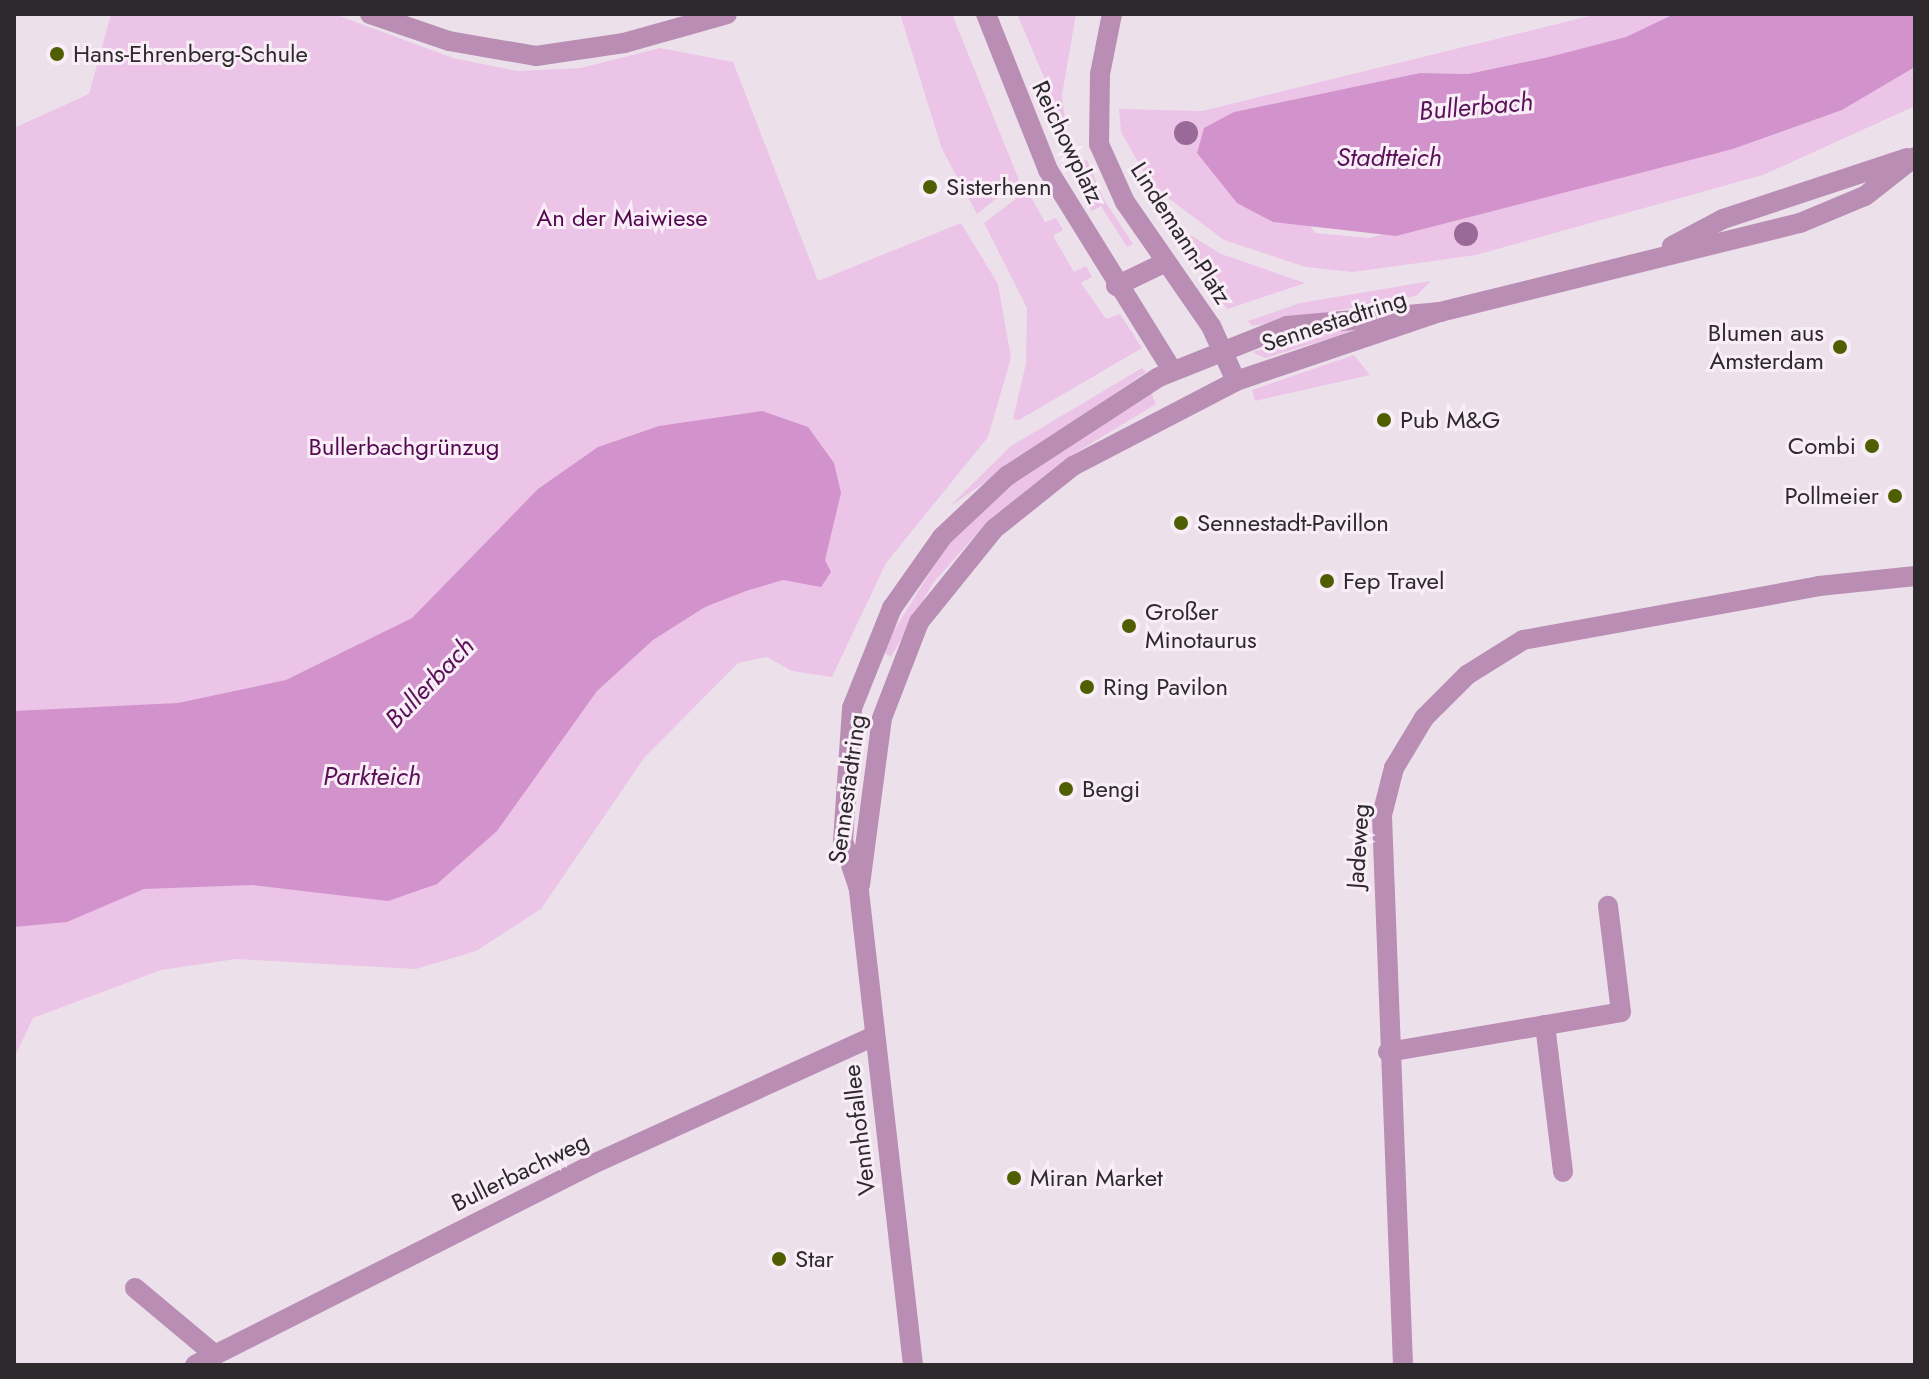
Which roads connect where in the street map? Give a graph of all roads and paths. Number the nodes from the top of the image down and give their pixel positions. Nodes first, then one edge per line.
1 (370, 14) edge
2 (727, 14) edge
3 (986, 14) edge
4 (1112, 14) edge
5 (1915, 156) edge
6 (1661, 252) junction
7 (1166, 262) junction
8 (1116, 286) junction
9 (1440, 312) junction
10 (1222, 348) junction
11 (1172, 370) junction
12 (1236, 381) junction
13 (1915, 576) edge
14 (859, 889) junction
15 (1608, 906) dead end
16 (1545, 1025) junction
17 (874, 1036) junction
18 (1388, 1052) junction
19 (1563, 1172) dead end
20 (135, 1288) dead end
21 (215, 1355) junction
22 (195, 1365) edge
23 (913, 1365) edge
24 (1403, 1365) edge

1 - 2 street
3 - 8 street, Reichowplatz
4 - 7 street, Lindemann-Platz
5 - 6 street, Sennestadtring
5 - 6 street, Sennestadtring
6 - 9 street, Sennestadtring
7 - 8 street
7 - 10 street, Lindemann-Platz
8 - 11 street, Reichowplatz
9 - 10 street, Sennestadtring
9 - 12 street, Sennestadtring
10 - 11 street, Sennestadtring
10 - 12 street, Lindemann-Platz
11 - 14 street, Sennestadtring
12 - 14 street, Sennestadtring
13 - 18 street, Jadeweg
14 - 17 street, Vennhofallee
15 - 16 street
16 - 18 street
16 - 19 street
17 - 21 street, Bullerbachweg
17 - 23 street, Vennhofallee
18 - 24 street, Jadeweg
20 - 21 street
21 - 22 street, Bullerbachweg

